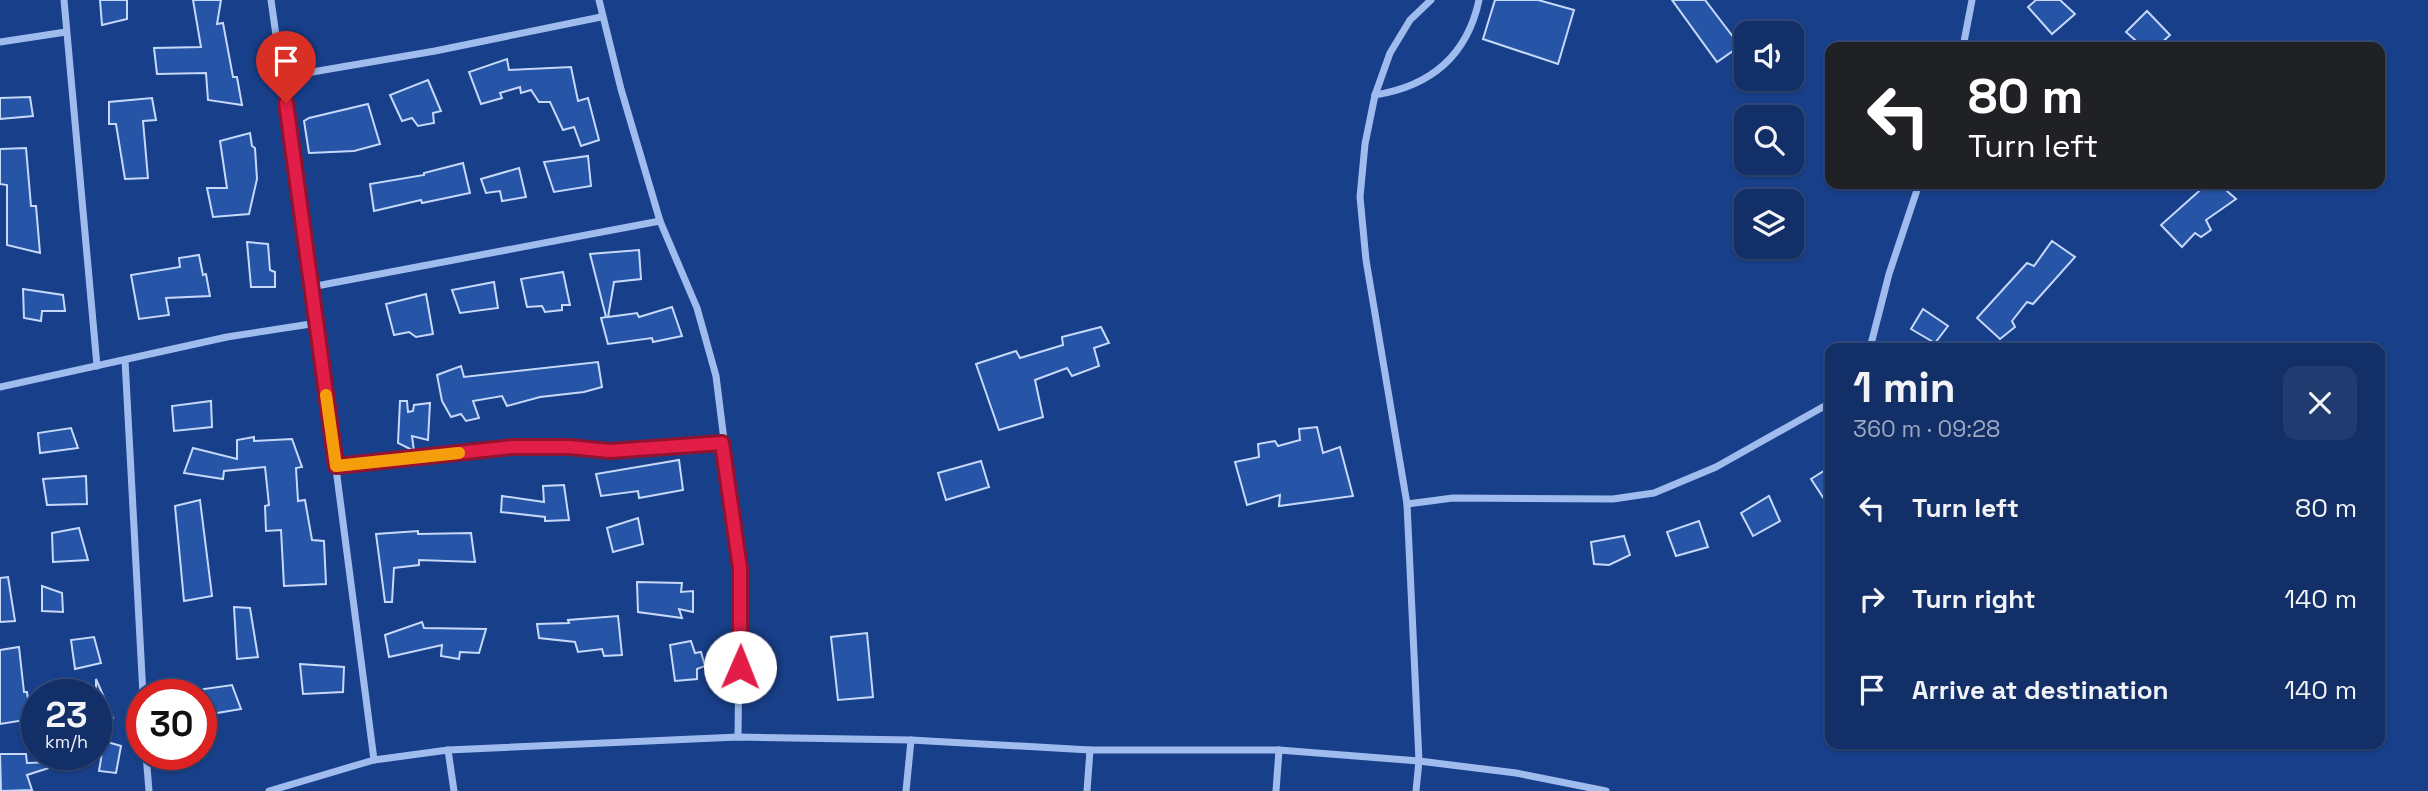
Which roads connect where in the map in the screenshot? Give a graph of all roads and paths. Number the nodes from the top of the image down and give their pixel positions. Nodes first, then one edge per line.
1 (64, 0) edge
2 (271, 0) edge
3 (598, 0) edge
4 (1431, 0) edge
5 (1479, 0) edge
6 (1972, 0) edge
7 (601, 17) junction
8 (66, 32) junction
9 (0, 42) edge
10 (1964, 42) edge
11 (283, 76) junction
12 (1375, 95) junction
13 (1917, 189) edge
14 (660, 221) junction
15 (311, 287) junction
16 (317, 323) junction
17 (1871, 343) edge
18 (125, 360) junction
19 (97, 366) junction
20 (0, 387) edge
21 (1825, 405) edge
22 (722, 443) junction
23 (336, 466) junction
24 (1407, 504) junction
25 (141, 679) edge
26 (738, 737) junction
27 (911, 740) junction
28 (448, 750) junction
29 (1090, 750) junction
30 (1279, 750) junction
31 (374, 760) junction
32 (1419, 761) junction
33 (147, 770) edge
34 (149, 791) edge
35 (269, 791) edge
36 (454, 791) edge
37 (906, 791) edge
38 (1087, 791) edge
39 (1276, 791) edge
40 (1416, 791) edge
41 (1606, 791) edge

1 - 8 street
2 - 11 street
3 - 7 street
4 - 12 street
5 - 12 street
6 - 10 street
7 - 11 street
7 - 14 street
8 - 9 street
8 - 19 street
11 - 15 street
12 - 24 street
13 - 17 street
14 - 15 street
14 - 22 street
15 - 16 street
16 - 18 street
16 - 23 street
18 - 19 street
18 - 25 street
19 - 20 street
21 - 24 street
22 - 23 street
22 - 26 street
23 - 31 street
24 - 32 street
26 - 27 street
26 - 28 street
27 - 29 street
27 - 37 street
28 - 31 street
28 - 36 street
29 - 30 street
29 - 38 street
30 - 32 street
30 - 39 street
31 - 35 street
32 - 40 street
32 - 41 street
33 - 34 street

